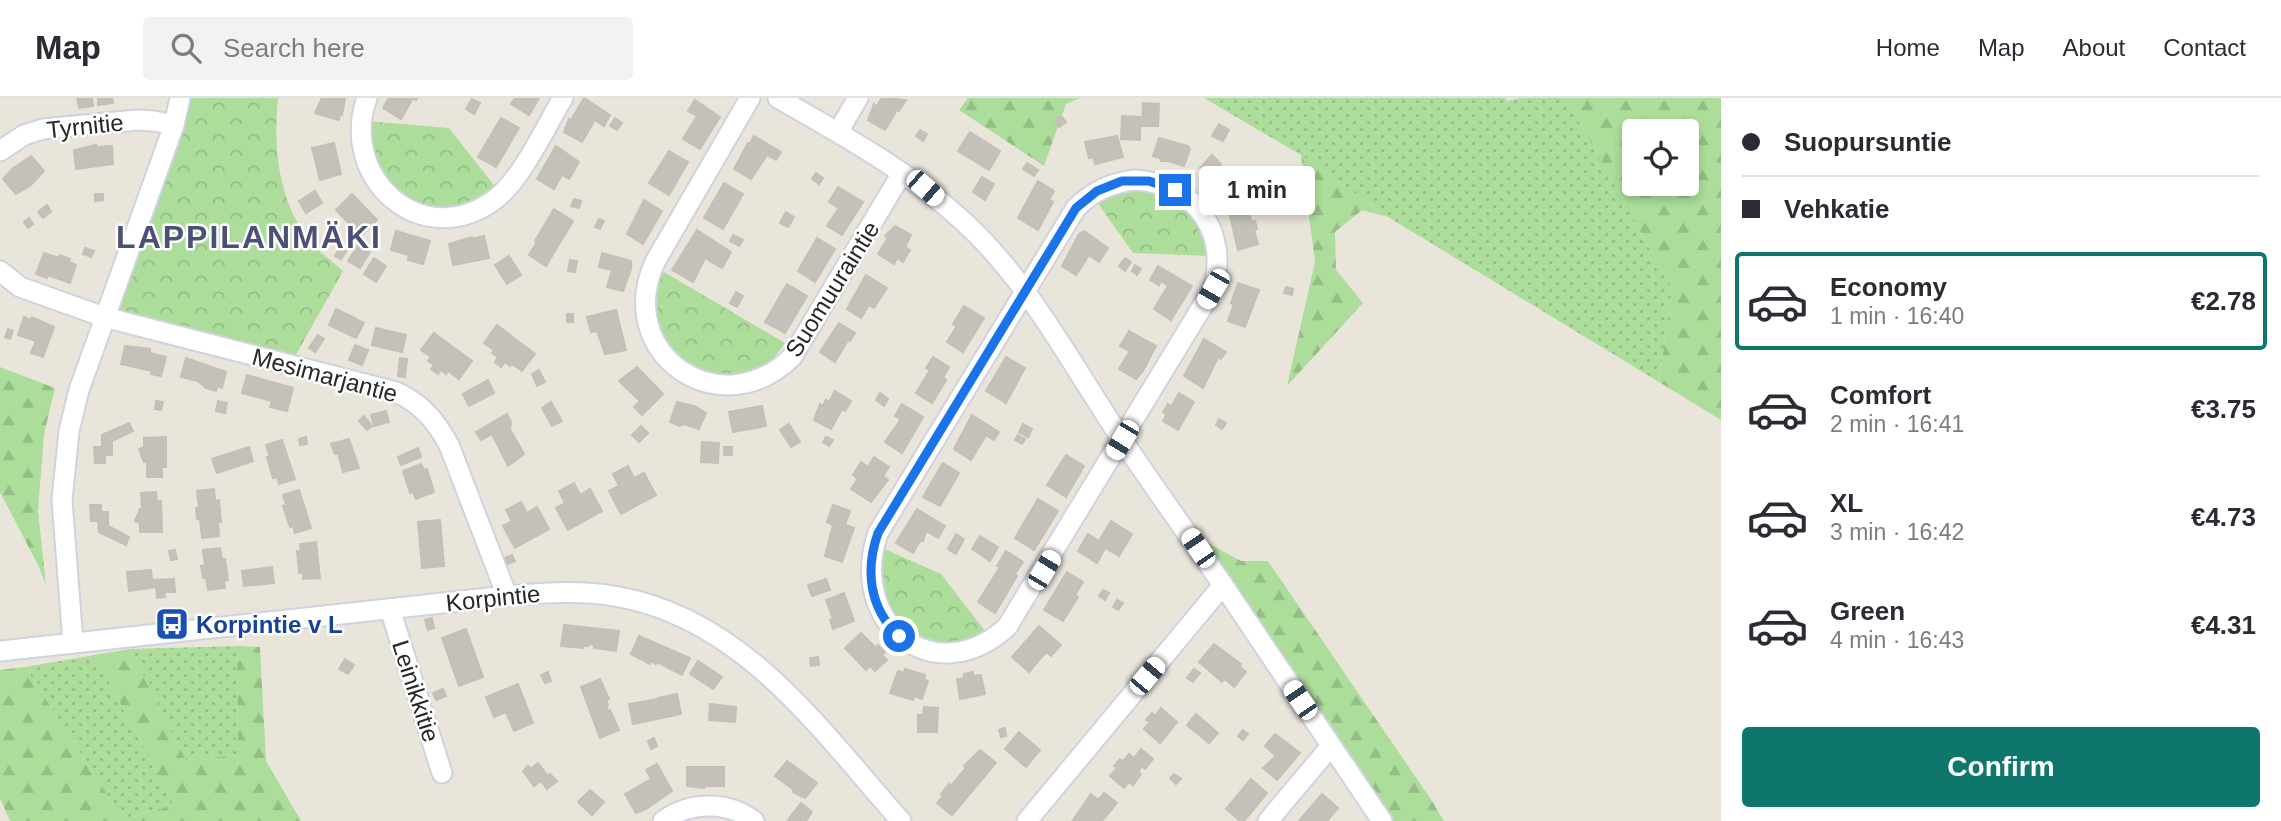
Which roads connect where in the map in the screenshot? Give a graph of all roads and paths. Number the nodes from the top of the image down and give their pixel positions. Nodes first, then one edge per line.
1 (180, 98) edge
2 (368, 98) edge
3 (563, 98) edge
4 (750, 98) edge
5 (778, 98) edge
6 (858, 98) edge
7 (174, 125) junction
8 (838, 132) junction
9 (0, 151) edge
10 (902, 173) junction
11 (0, 271) edge
12 (1025, 290) junction
13 (104, 317) junction
14 (1122, 440) junction
15 (1223, 585) junction
16 (507, 596) junction
17 (390, 609) junction
18 (73, 643) junction
19 (0, 651) edge
20 (1331, 746) junction
21 (442, 773) dead end
22 (663, 821) edge
23 (754, 821) edge
24 (901, 821) edge
25 (1027, 821) edge
26 (1268, 821) edge
27 (1382, 821) edge

1 - 7 street
2 - 3 street
4 - 10 street, Suomuuraintie
5 - 8 street
6 - 8 street
7 - 9 street, Tyrnitie
7 - 13 street
8 - 10 street
10 - 12 street
11 - 13 street
12 - 14 street
12 - 14 street
12 - 14 street
13 - 16 street, Mesimarjantie
13 - 18 street
14 - 15 street
15 - 20 street
15 - 25 street
16 - 17 street, Korpintie
16 - 24 street, Korpintie
17 - 18 street, Korpintie
17 - 21 street, Leinikkitie
18 - 19 street, Korpintie
20 - 26 street
20 - 27 street
22 - 23 street

